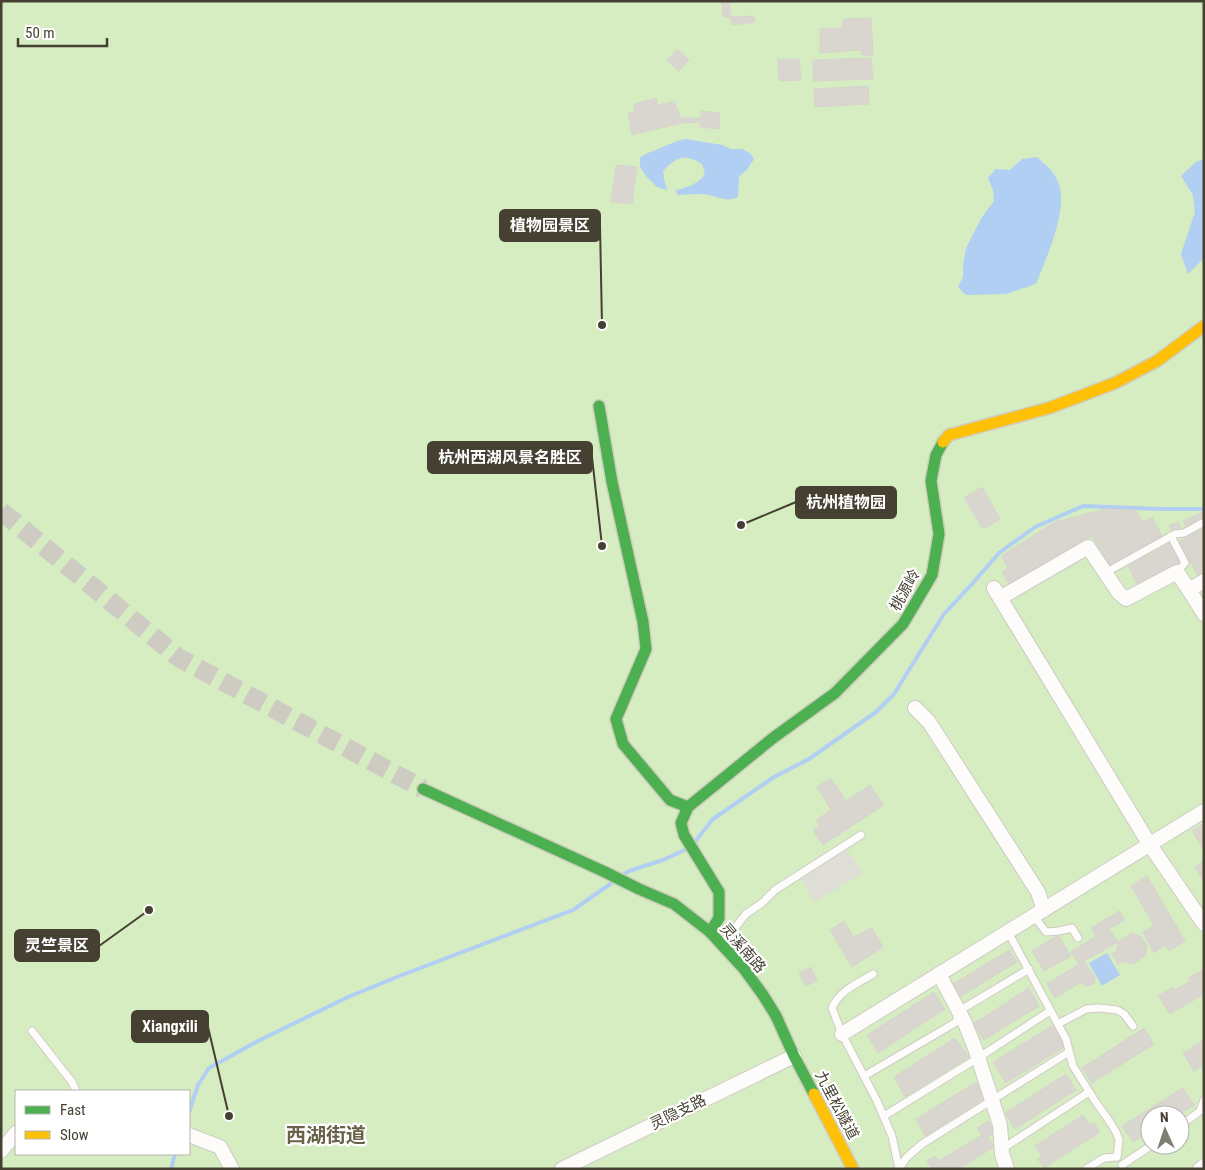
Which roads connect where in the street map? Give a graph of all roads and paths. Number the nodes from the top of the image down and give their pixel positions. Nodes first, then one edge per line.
1 (1204, 326) edge
2 (599, 406) dead end
3 (1204, 522) edge
4 (1171, 536) junction
5 (1177, 572) junction
6 (1105, 573) junction
7 (1204, 581) edge
8 (1189, 590) junction
9 (1204, 614) edge
10 (915, 708) dead end
11 (423, 789) tunnel mouth
12 (688, 807) junction
13 (1204, 811) edge
14 (862, 835) dead end
15 (1150, 845) junction
16 (1039, 913) junction
17 (1204, 924) edge
18 (710, 932) junction
19 (1008, 932) junction
20 (1078, 938) dead end
21 (721, 944) junction
22 (1029, 969) junction
23 (873, 974) dead end
24 (939, 974) junction
25 (958, 1010) junction
26 (1050, 1011) junction
27 (1058, 1024) junction
28 (1133, 1026) dead end
29 (32, 1031) dead end
30 (842, 1034) junction
31 (1069, 1052) junction
32 (794, 1056) junction
33 (978, 1058) junction
34 (864, 1076) junction
35 (76, 1090) edge
36 (1089, 1092) junction
37 (1204, 1100) edge
38 (992, 1101) junction
39 (884, 1116) junction
40 (1190, 1119) edge
41 (15, 1134) edge
42 (192, 1136) edge
43 (1, 1151) edge
44 (1140, 1154) edge
45 (1117, 1157) junction
46 (1003, 1162) edge
47 (857, 1165) edge
48 (1204, 1166) edge
49 (1122, 1167) edge
50 (232, 1169) edge
51 (562, 1169) edge
52 (843, 1169) edge
53 (1086, 1169) edge
54 (1200, 1169) edge

1 - 12 street, 桃源岭
2 - 12 street
3 - 4 lane
4 - 5 lane
4 - 6 lane
5 - 6 street
5 - 8 street
6 - 15 street
7 - 8 street
8 - 9 street
10 - 16 street
11 - 18 street, 灵溪南路
12 - 18 street
13 - 15 street
14 - 21 lane
15 - 16 street
15 - 17 street
16 - 19 street
16 - 20 lane
18 - 21 street, 灵溪南路
19 - 22 lane
19 - 24 street
21 - 32 street, 灵溪南路
22 - 25 lane
22 - 26 lane
23 - 30 lane
24 - 25 street
24 - 30 street
25 - 33 street
25 - 34 lane
26 - 27 lane
26 - 33 lane
27 - 28 lane
27 - 31 lane
29 - 35 lane
30 - 34 lane
31 - 36 lane
31 - 38 lane
32 - 47 street, 九里松隧道
32 - 51 street, 灵隐支路
32 - 52 street
33 - 38 street
33 - 39 lane
34 - 39 lane
36 - 45 lane
36 - 46 lane
37 - 40 lane
38 - 39 lane
38 - 46 street
41 - 43 street
42 - 50 street
44 - 49 lane
45 - 49 lane
45 - 53 lane
48 - 54 street

